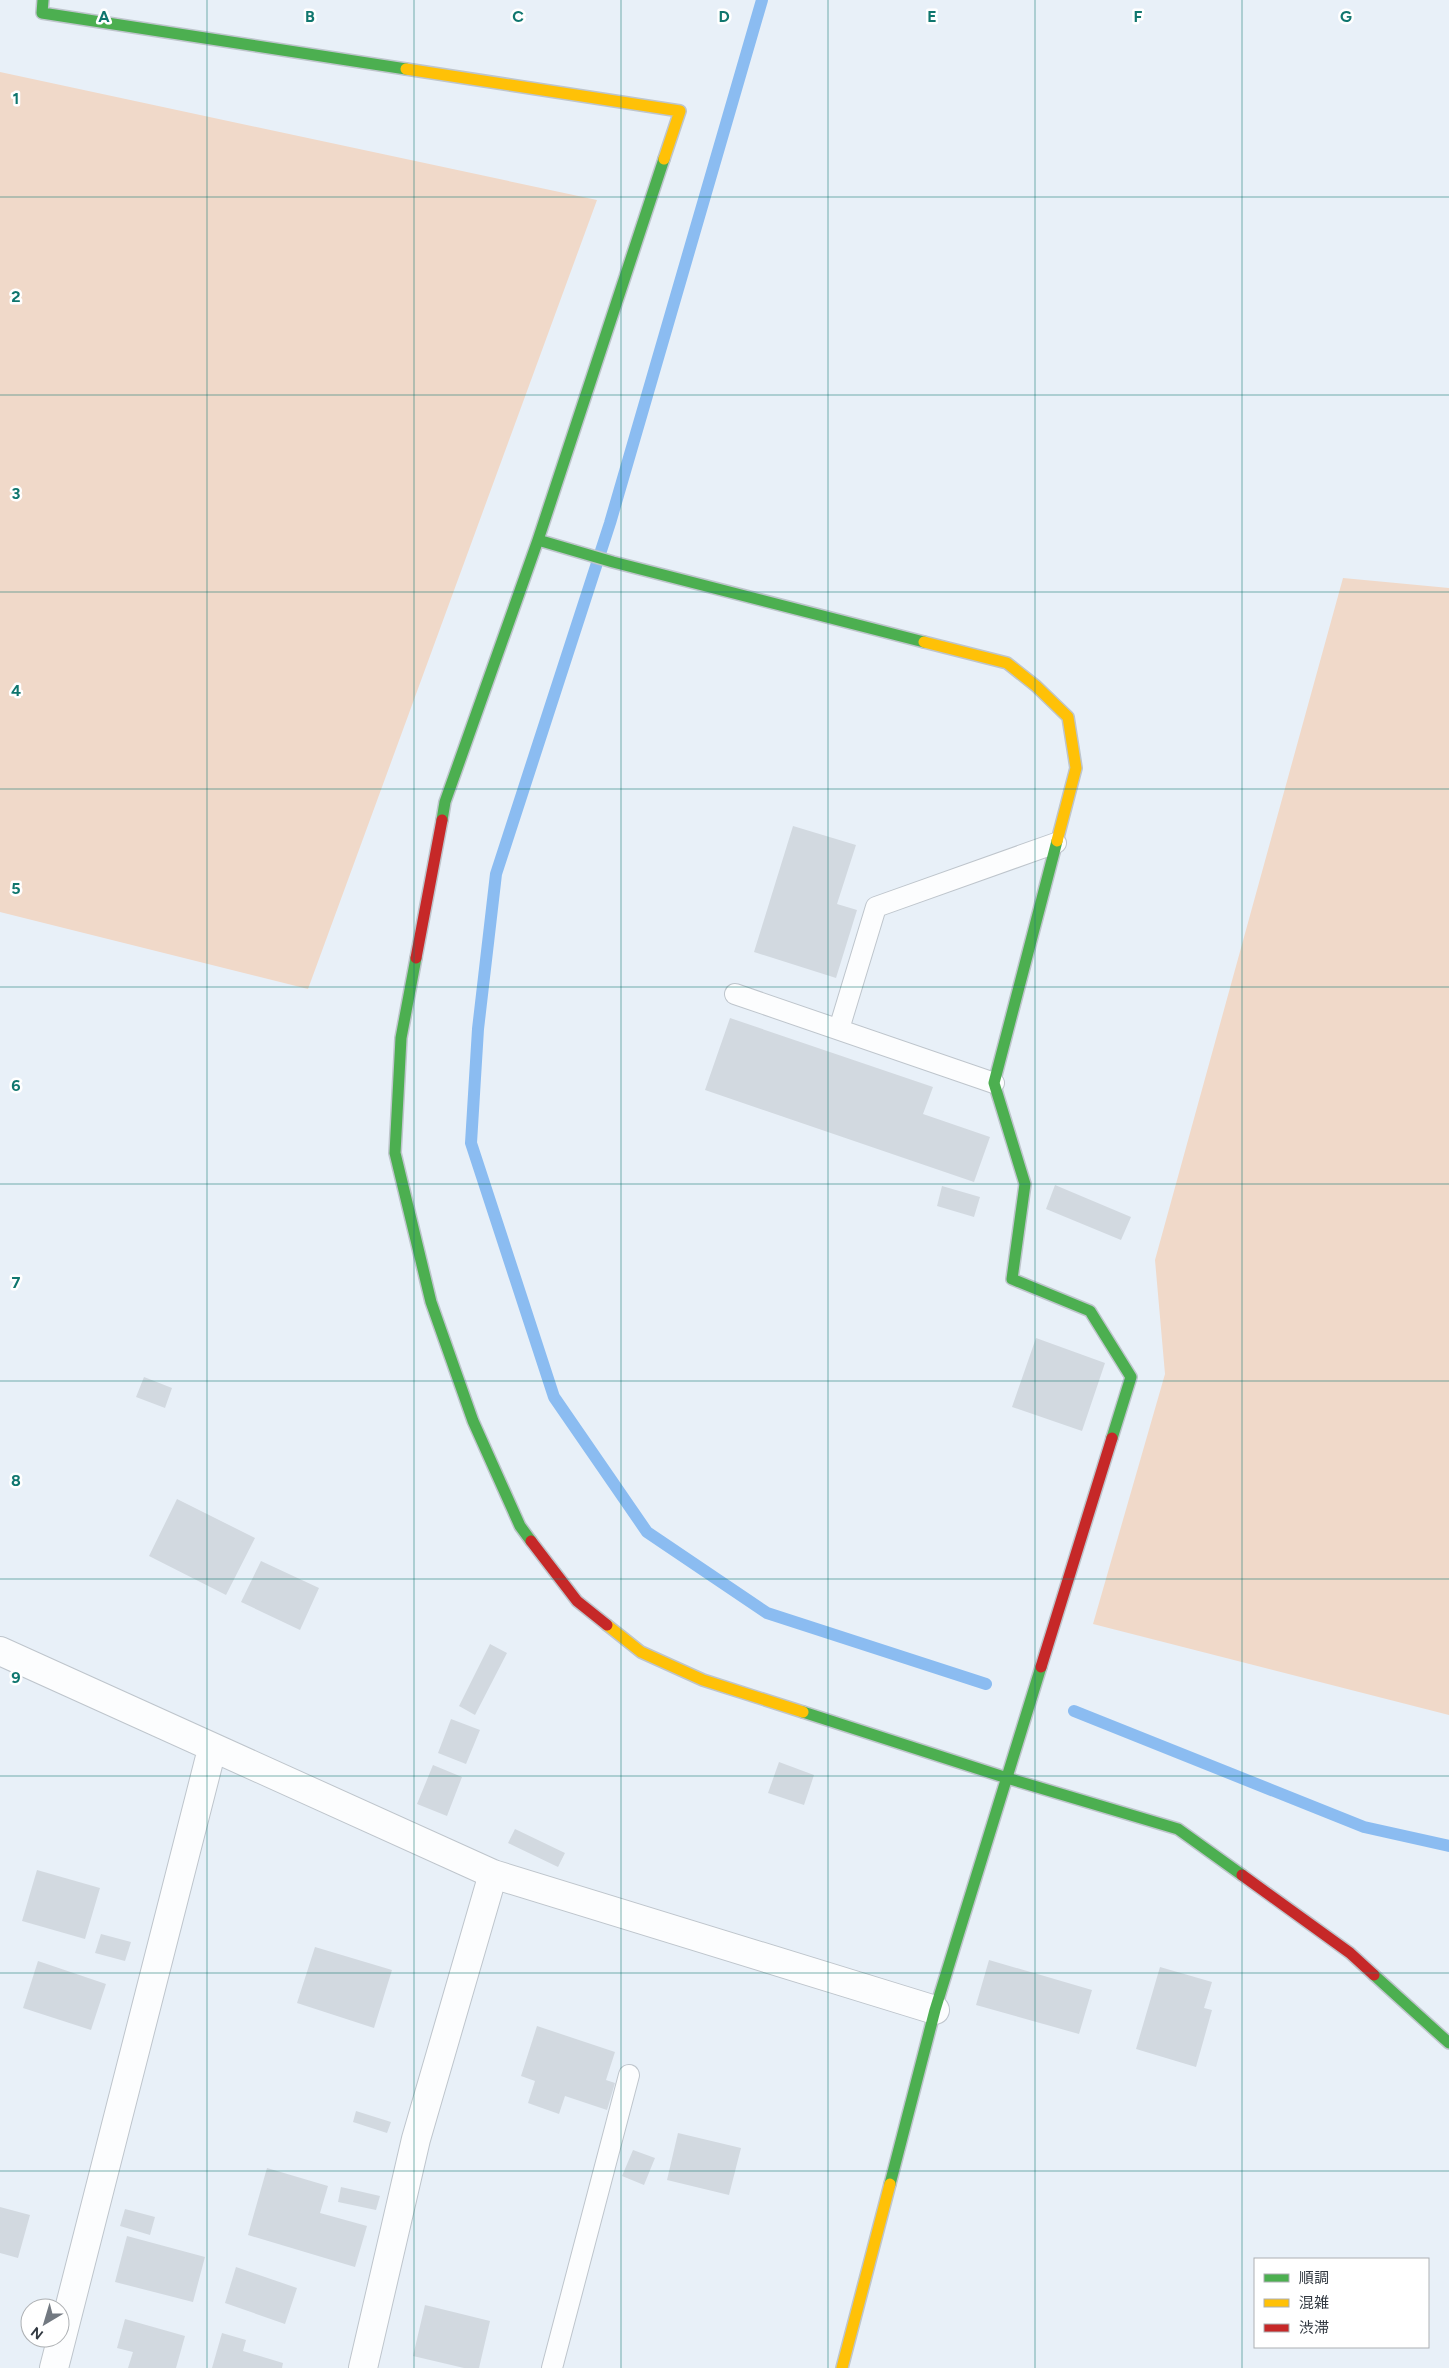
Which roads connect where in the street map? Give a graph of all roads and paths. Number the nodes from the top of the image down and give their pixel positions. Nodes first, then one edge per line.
1 (43, 0) edge
2 (538, 540) junction
3 (1056, 842) junction
4 (735, 994) dead end
5 (839, 1028) junction
6 (994, 1083) junction
7 (0, 1651) edge
8 (212, 1748) junction
9 (1007, 1778) junction
10 (493, 1874) junction
11 (935, 2010) junction
12 (1449, 2043) edge
13 (630, 2075) dead end
14 (54, 2368) edge
15 (363, 2368) edge
16 (552, 2368) edge
17 (842, 2368) edge

1 - 2 street
2 - 3 street
2 - 9 street
3 - 5 lane
3 - 6 street
4 - 5 lane
5 - 6 lane
6 - 9 street
7 - 8 street
8 - 10 street
8 - 14 street
9 - 11 street
9 - 12 street
10 - 11 street
10 - 15 street
11 - 17 street
13 - 16 lane

